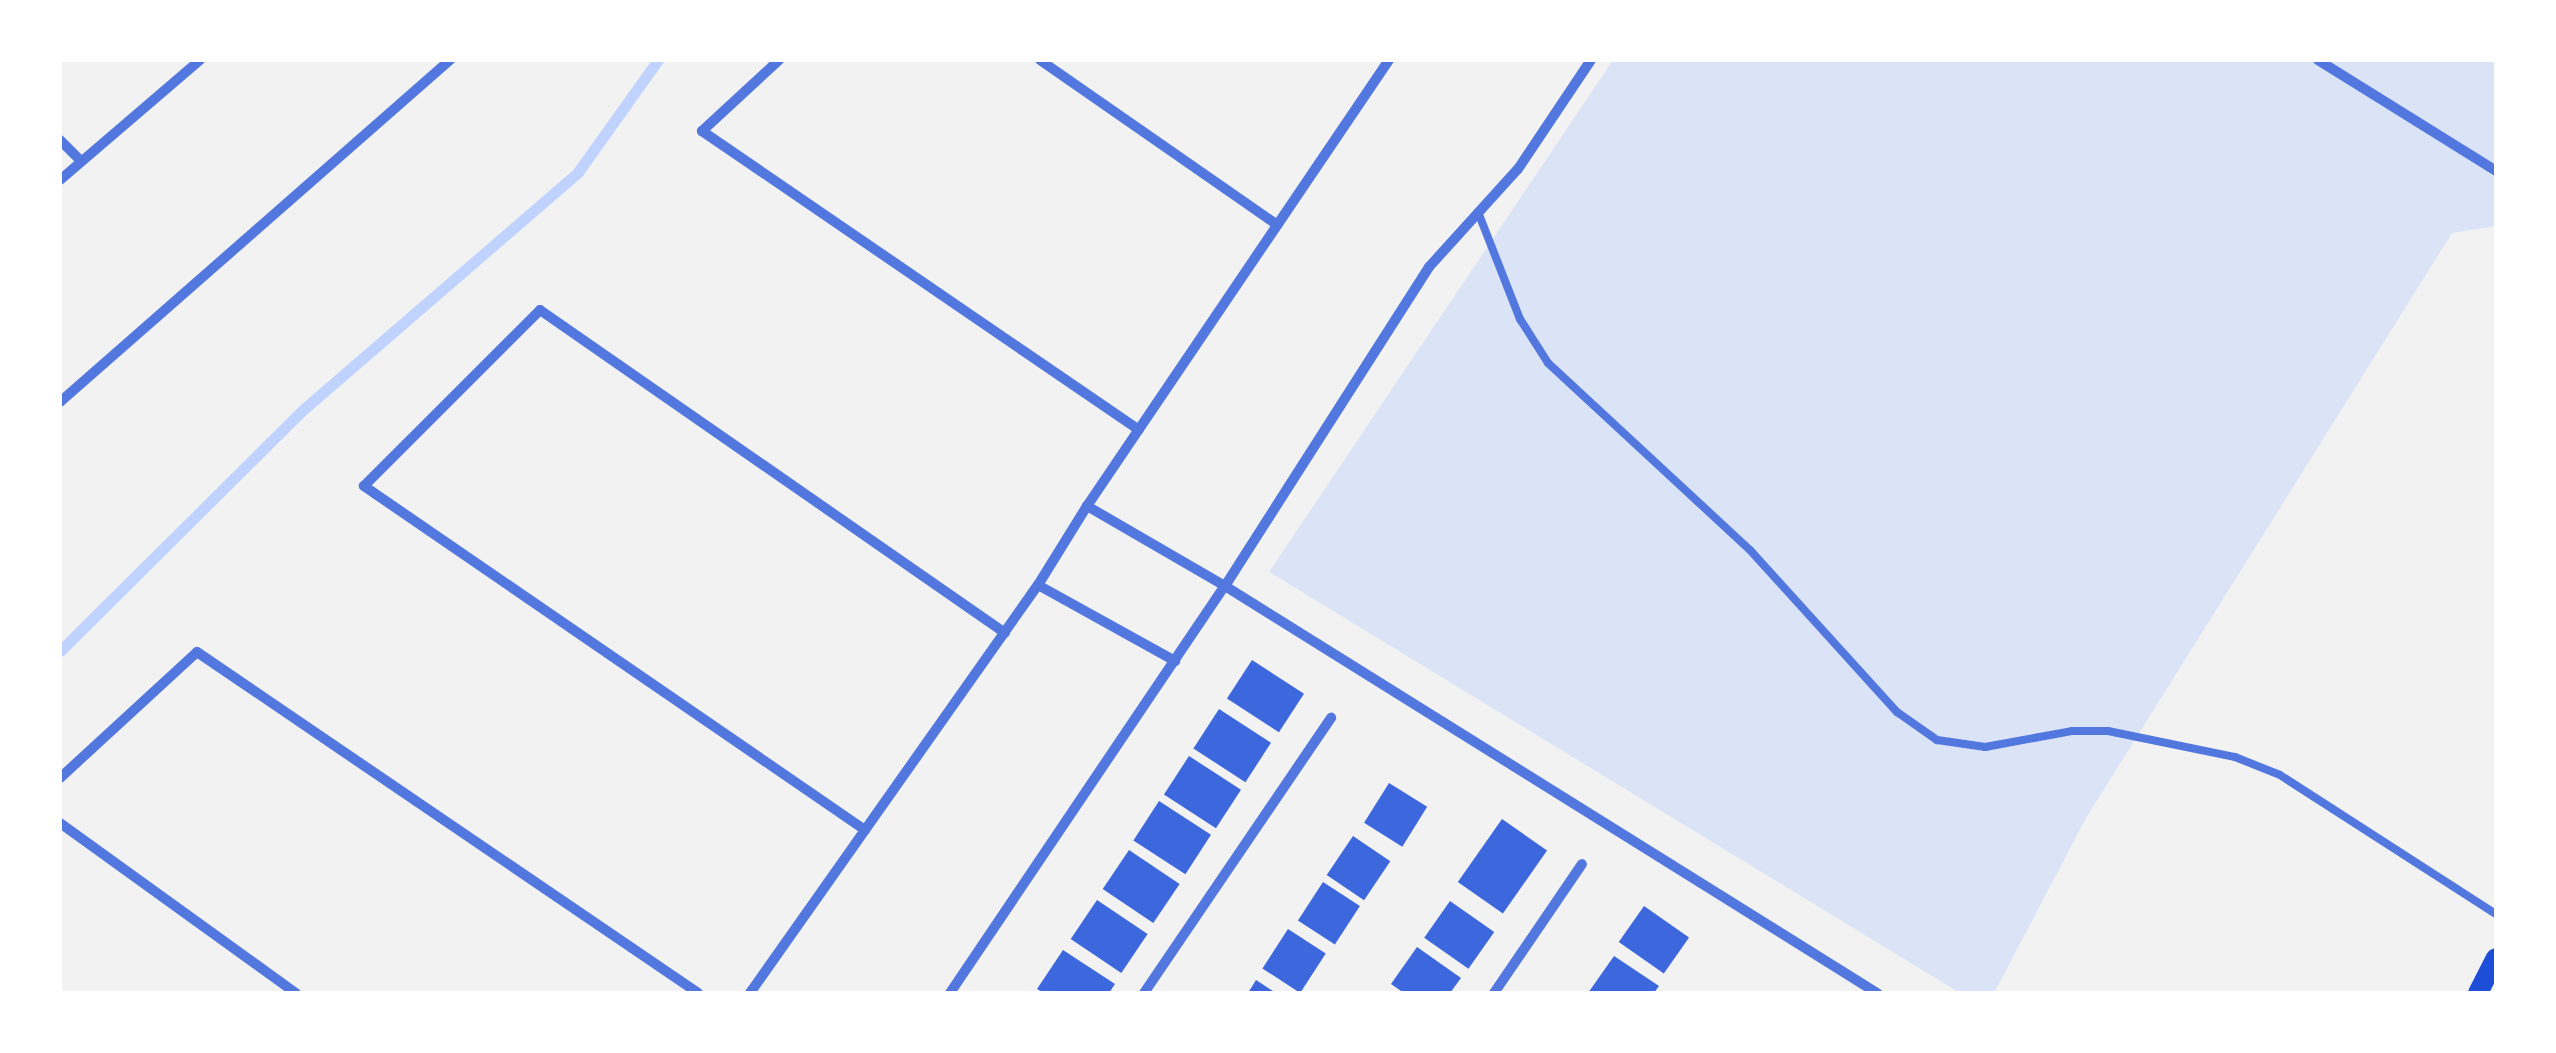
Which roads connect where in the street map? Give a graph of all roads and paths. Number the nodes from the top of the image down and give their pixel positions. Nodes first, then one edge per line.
1 (200, 60) edge
2 (450, 60) edge
3 (779, 60) edge
4 (1040, 60) edge
5 (1388, 60) edge
6 (1591, 60) edge
7 (2318, 60) edge
8 (60, 140) edge
9 (81, 161) junction
10 (2496, 171) edge
11 (60, 180) edge
12 (1478, 212) junction
13 (1278, 224) junction
14 (60, 402) edge
15 (1139, 430) junction
16 (1087, 506) junction
17 (1038, 585) junction
18 (1225, 586) junction
19 (1005, 633) junction
20 (1175, 661) junction
21 (1331, 718) dead end
22 (60, 778) edge
23 (60, 822) edge
24 (866, 830) junction
25 (1582, 864) dead end
26 (2496, 914) edge
27 (2496, 958) edge
28 (296, 993) edge
29 (698, 993) edge
30 (750, 993) edge
31 (950, 993) edge
32 (1144, 993) edge
33 (1494, 993) edge
34 (1878, 993) edge
35 (2478, 993) edge

1 - 9 street
2 - 14 street
3 - 15 street
4 - 13 street
5 - 13 street
6 - 12 street
7 - 10 street
8 - 9 street
9 - 11 street
12 - 18 street
12 - 26 lane
13 - 15 street
15 - 16 street
16 - 17 street
16 - 18 street
17 - 19 street
17 - 20 street
18 - 20 street
18 - 34 street
19 - 24 street
19 - 24 street
20 - 31 street
21 - 32 street
22 - 29 street
23 - 28 street
24 - 30 street
25 - 33 street
27 - 35 main road

